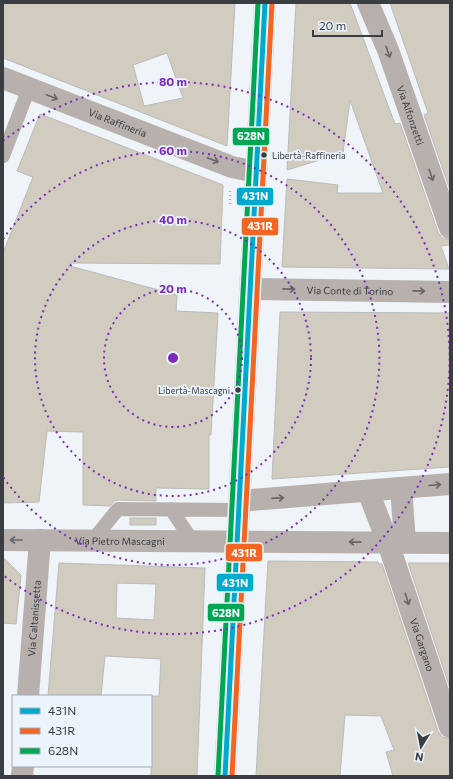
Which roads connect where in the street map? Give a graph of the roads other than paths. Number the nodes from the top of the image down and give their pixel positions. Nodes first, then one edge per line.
1 (265, 3) edge
2 (368, 3) edge
3 (3, 78) edge
4 (29, 88) junction
5 (3, 156) edge
6 (256, 172) junction
7 (450, 228) edge
8 (250, 289) junction
9 (450, 292) edge
10 (450, 484) edge
11 (401, 488) junction
12 (368, 491) junction
13 (239, 505) junction
14 (171, 509) junction
15 (3, 540) edge
16 (40, 540) junction
17 (93, 540) junction
18 (237, 541) junction
19 (193, 542) junction
20 (450, 543) edge
21 (396, 549) junction
22 (28, 695) edge
23 (450, 727) edge
24 (225, 776) edge

1 - 6 main road
2 -> 7 street, Via Alfonzetti
3 - 4 street, Via Raffineria
4 - 5 lane
4 -> 6 street, Via Raffineria
6 - 8 main road
8 -> 9 street, Via Conte di Torino
8 - 13 main road
11 -> 10 street
11 - 12 street
11 - 21 street
13 -> 12 street
12 - 21 street
13 - 14 lane
13 - 18 main road
14 - 17 lane
14 - 19 lane
16 -> 15 street, Via Pietro Mascagni
16 - 17 street, Via Pietro Mascagni
16 - 22 street, Via Caltanissetta
17 - 19 street, Via Pietro Mascagni
18 - 19 street, Via Pietro Mascagni
21 -> 18 street, Via Pietro Mascagni
18 - 24 main road
20 - 21 street, Via Pietro Mascagni
21 -> 23 street, Via Gargano

